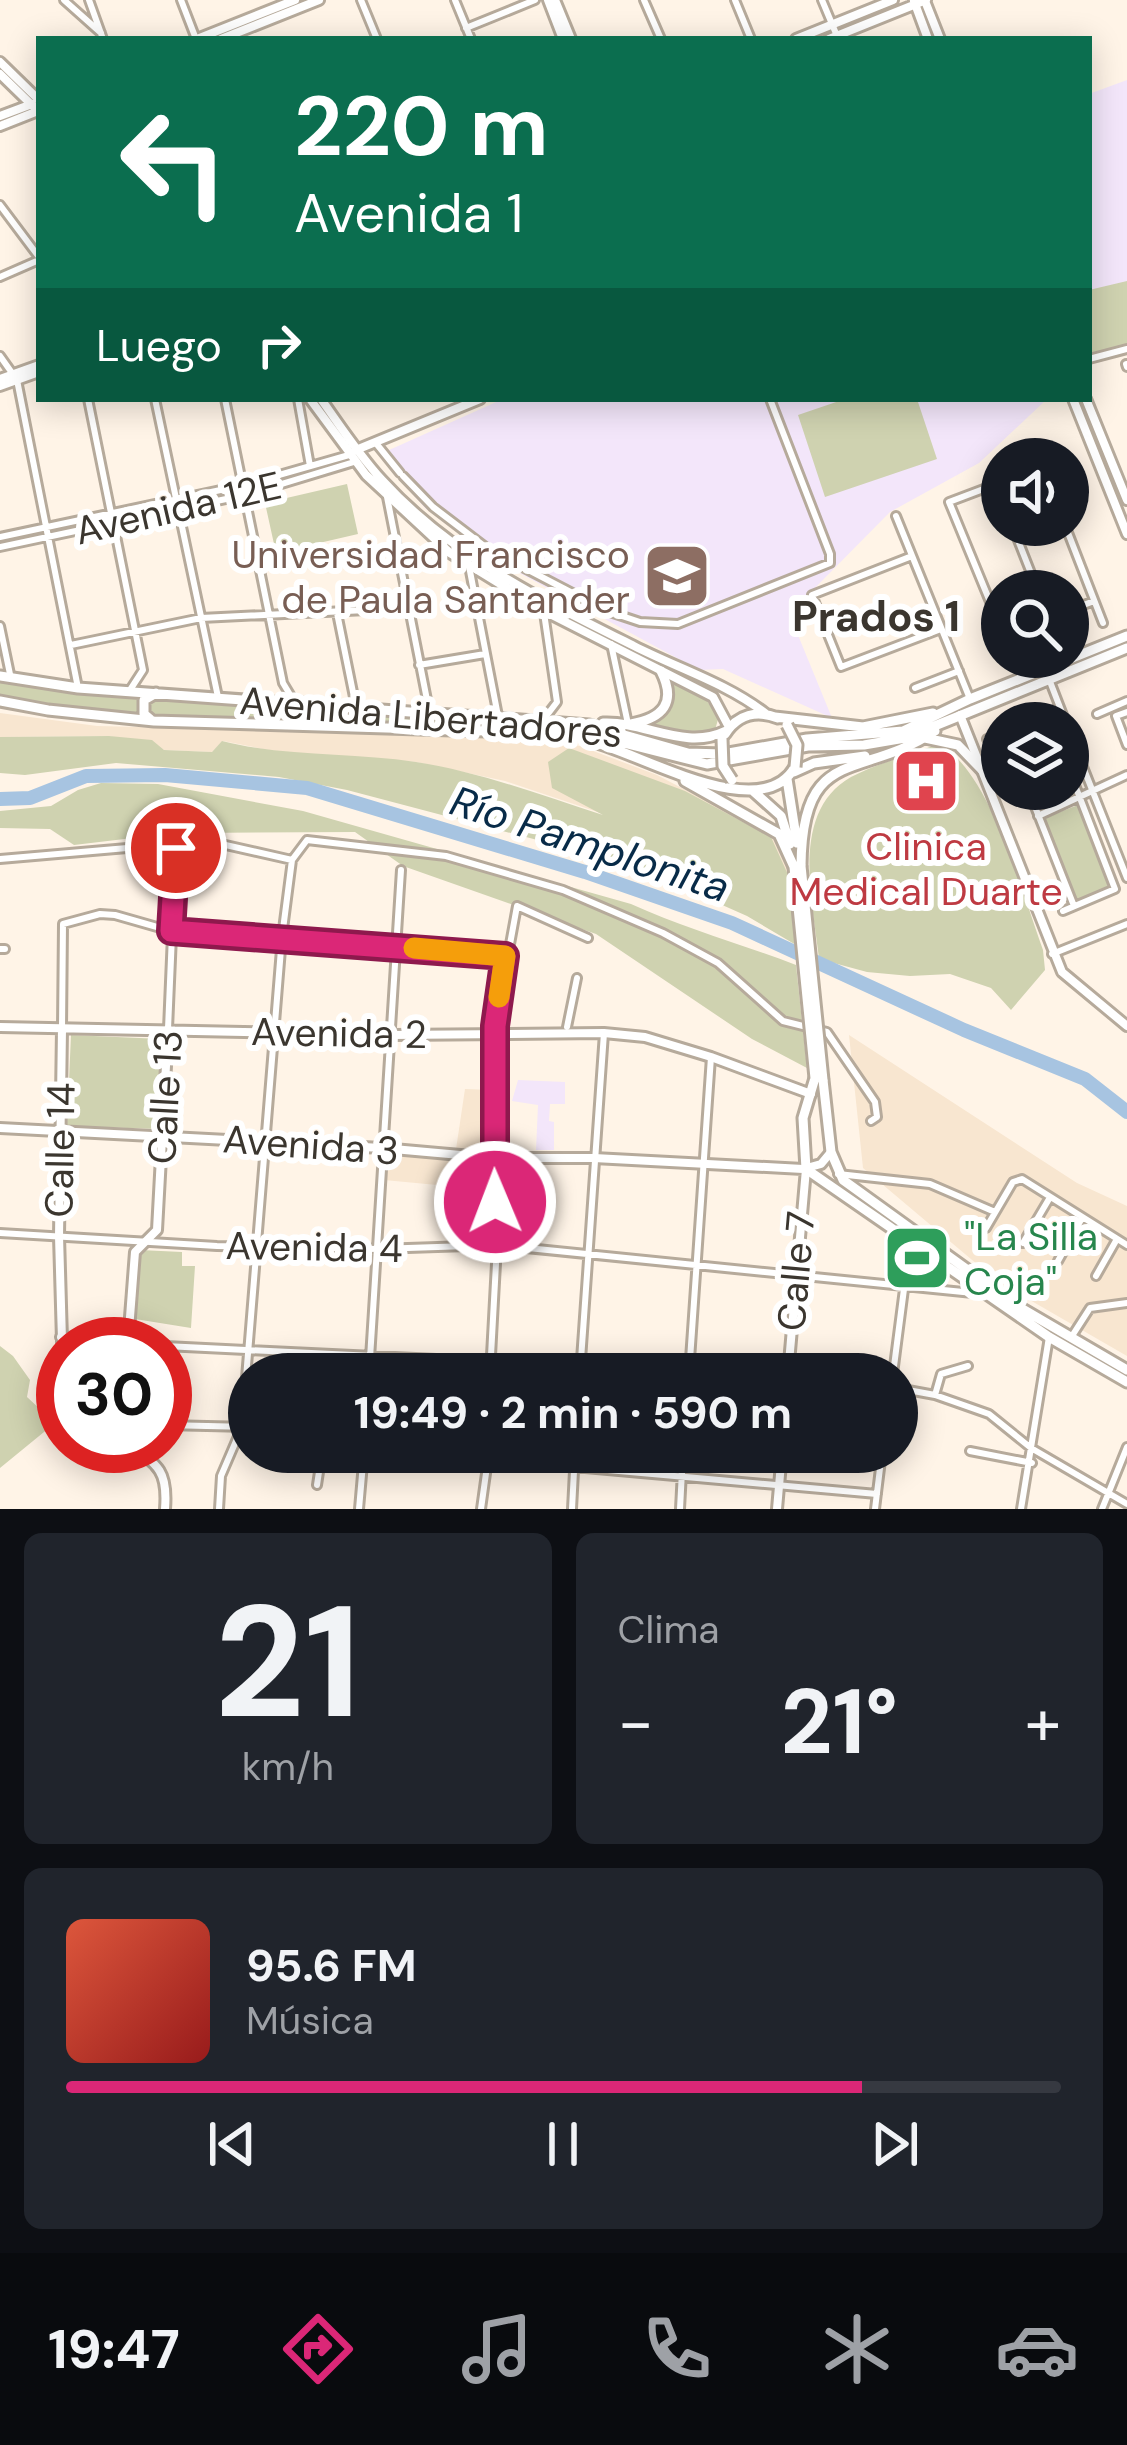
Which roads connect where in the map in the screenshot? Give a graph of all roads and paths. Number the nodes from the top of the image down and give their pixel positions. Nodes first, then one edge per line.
1 (64, 0) edge
2 (88, 0) edge
3 (181, 0) edge
4 (295, 0) edge
5 (319, 0) edge
6 (361, 0) edge
7 (455, 0) edge
8 (535, 0) edge
9 (552, 0) edge
10 (644, 0) edge
11 (735, 0) edge
12 (822, 0) edge
13 (893, 0) edge
14 (921, 1) edge
15 (832, 24) junction
16 (466, 28) junction
17 (102, 36) edge
18 (195, 36) edge
19 (204, 36) edge
20 (229, 36) edge
21 (376, 36) edge
22 (470, 36) edge
23 (566, 36) edge
24 (660, 36) edge
25 (750, 36) edge
26 (803, 36) edge
27 (835, 36) edge
28 (840, 36) edge
29 (927, 36) edge
30 (938, 36) edge
31 (0, 62) edge
32 (0, 74) edge
33 (36, 105) edge
34 (36, 105) edge
35 (36, 107) edge
36 (36, 108) edge
37 (0, 116) edge
38 (0, 126) edge
39 (0, 205) edge
40 (36, 254) edge
41 (36, 259) edge
42 (0, 277) edge
43 (1127, 349) edge
44 (0, 356) edge
45 (1092, 358) edge
46 (36, 369) edge
47 (6, 379) edge
48 (89, 402) edge
49 (156, 402) edge
50 (226, 402) edge
51 (299, 402) edge
52 (312, 402) edge
53 (323, 402) edge
54 (473, 402) edge
55 (771, 402) edge
56 (1073, 402) edge
57 (1087, 402) edge
58 (1094, 419) junction
59 (1083, 424) junction
60 (375, 442) junction
61 (353, 455) junction
62 (311, 472) junction
63 (244, 490) junction
64 (981, 490) edge
65 (387, 497) junction
66 (176, 500) junction
67 (1127, 500) edge
68 (178, 511) junction
69 (1123, 512) edge
70 (112, 514) junction
71 (896, 516) dead end
72 (114, 524) junction
73 (47, 532) junction
74 (1127, 534) edge
75 (0, 537) edge
76 (1073, 546) edge
77 (0, 547) edge
78 (912, 556) junction
79 (469, 566) junction
80 (981, 580) edge
81 (1094, 601) junction
82 (1089, 603) edge
83 (407, 608) junction
84 (544, 610) junction
85 (337, 613) junction
86 (270, 614) junction
87 (201, 618) junction
88 (1103, 623) dead end
89 (0, 626) edge
90 (941, 629) junction
91 (134, 633) junction
92 (1127, 637) edge
93 (611, 644) junction
94 (70, 645) junction
95 (1127, 649) edge
96 (1089, 650) edge
97 (485, 654) junction
98 (419, 665) junction
99 (661, 671) junction
100 (958, 671) junction
101 (6, 678) edge
102 (1020, 678) edge
103 (1049, 680) junction
104 (78, 688) junction
105 (915, 688) dead end
106 (130, 690) junction
107 (156, 693) junction
108 (218, 697) junction
109 (970, 699) junction
110 (0, 701) edge
111 (1127, 701) edge
112 (1058, 702) edge
113 (306, 704) junction
114 (356, 707) junction
115 (429, 710) junction
116 (1127, 712) edge
117 (1097, 714) dead end
118 (770, 715) junction
119 (961, 715) junction
120 (498, 716) junction
121 (946, 716) junction
122 (154, 721) junction
123 (541, 721) junction
124 (628, 724) junction
125 (589, 725) junction
126 (545, 733) junction
127 (726, 733) junction
128 (925, 738) junction
129 (1127, 745) edge
130 (882, 754) junction
131 (656, 764) junction
132 (981, 767) edge
133 (981, 769) edge
134 (791, 773) junction
135 (1127, 775) edge
136 (1089, 782) edge
137 (750, 790) junction
138 (1092, 790) junction
139 (1089, 791) edge
140 (997, 810) edge
141 (1036, 810) edge
142 (1050, 810) edge
143 (1084, 810) edge
144 (1038, 816) junction
145 (176, 841) junction
146 (0, 859) edge
147 (292, 860) junction
148 (798, 867) junction
149 (401, 870) dead end
150 (1127, 878) edge
151 (1074, 906) junction
152 (1063, 910) dead end
153 (1127, 924) edge
154 (171, 931) junction
155 (281, 937) junction
156 (588, 938) dead end
157 (397, 946) junction
158 (1052, 953) junction
159 (505, 956) junction
160 (577, 978) dead end
161 (1127, 1026) edge
162 (0, 1027) edge
163 (567, 1027) dead end
164 (62, 1028) junction
165 (168, 1029) junction
166 (275, 1033) junction
167 (604, 1033) junction
168 (495, 1034) junction
169 (391, 1035) junction
170 (711, 1057) junction
171 (819, 1079) junction
172 (813, 1095) junction
173 (871, 1121) dead end
174 (0, 1128) edge
175 (61, 1131) junction
176 (164, 1136) junction
177 (268, 1141) junction
178 (382, 1148) junction
179 (831, 1152) junction
180 (494, 1158) junction
181 (594, 1158) junction
182 (703, 1164) junction
183 (806, 1169) junction
184 (838, 1174) junction
185 (1049, 1199) junction
186 (995, 1212) junction
187 (1082, 1218) junction
188 (986, 1228) dead end
189 (0, 1233) edge
190 (59, 1236) junction
191 (1117, 1239) junction
192 (144, 1243) junction
193 (1023, 1243) dead end
194 (496, 1245) junction
195 (1127, 1245) edge
196 (256, 1247) junction
197 (378, 1250) junction
198 (588, 1255) junction
199 (1058, 1261) dead end
200 (696, 1267) junction
201 (1096, 1276) dead end
202 (796, 1278) junction
203 (904, 1289) junction
204 (985, 1294) junction
205 (1127, 1304) edge
206 (61, 1317) edge
207 (130, 1317) edge
208 (1048, 1337) junction
209 (1070, 1340) junction
210 (192, 1347) edge
211 (248, 1350) junction
212 (248, 1353) edge
213 (321, 1353) edge
214 (370, 1353) edge
215 (490, 1353) edge
216 (582, 1353) edge
217 (690, 1353) edge
218 (790, 1353) edge
219 (895, 1353) edge
220 (968, 1366) dead end
221 (1127, 1370) edge
222 (1127, 1382) edge
223 (918, 1392) edge
224 (935, 1395) junction
225 (192, 1426) edge
226 (228, 1427) edge
227 (1127, 1447) edge
228 (1031, 1448) junction
229 (970, 1451) dead end
230 (228, 1462) edge
231 (1032, 1462) junction
232 (162, 1473) edge
233 (319, 1473) edge
234 (362, 1473) edge
235 (487, 1473) edge
236 (574, 1473) edge
237 (646, 1473) edge
238 (682, 1473) edge
239 (780, 1473) edge
240 (880, 1473) edge
241 (682, 1476) junction
242 (317, 1485) dead end
243 (779, 1485) junction
244 (1108, 1490) junction
245 (877, 1494) junction
246 (1126, 1501) edge
247 (165, 1509) edge
248 (219, 1509) edge
249 (358, 1509) edge
250 (481, 1509) edge
251 (572, 1509) edge
252 (680, 1509) edge
253 (777, 1509) edge
254 (875, 1509) edge
255 (1022, 1509) edge
256 (1102, 1509) edge

1 - 17 street
2 - 17 street
3 - 18 street
4 - 19 street
5 - 20 street
6 - 21 street
7 - 16 street
8 - 16 street
9 - 23 street
10 - 24 street
11 - 25 street
12 - 15 street
13 - 15 street
14 - 28 street
14 - 29 street
14 - 30 street
15 - 26 street
15 - 27 street
16 - 22 street
31 - 33 street
32 - 34 street
35 - 37 street
36 - 38 street
39 - 40 street
41 - 42 street
43 - 45 street
44 - 47 street
46 - 47 street
47 - 73 street
48 - 70 street
49 - 66 street
50 - 63 street
51 - 62 street
52 - 61 street
53 - 61 street
54 - 60 street, Avenida 12E
55 - 60 street
56 - 59 street
57 - 58 street
58 - 59 street
58 - 67 street
59 - 69 street
60 - 61 street, Avenida 12E
61 - 62 street, Avenida 12E
61 - 65 street
61 - 118 street
62 - 63 street, Avenida 12E
63 - 66 street, Avenida 12E
63 - 68 street, Avenida 12E
63 - 86 street
64 - 80 street
65 - 79 street
65 - 83 street
66 - 68 street
66 - 70 street, Avenida 12E
68 - 72 street, Avenida 12E
68 - 87 street
69 - 74 street
70 - 72 street
70 - 73 street, Avenida 12E
71 - 78 street
72 - 73 street, Avenida 12E
72 - 91 street
73 - 75 street, Avenida 12E
73 - 77 street, Avenida 12E
73 - 94 street
76 - 81 street
78 - 90 street
78 - 90 street
79 - 84 street
79 - 97 street
81 - 82 street
81 - 88 street
83 - 85 street
83 - 98 street
84 - 93 street
84 - 123 street
85 - 86 street
85 - 114 street
86 - 87 street
86 - 113 street
87 - 91 street
87 - 108 street
89 - 101 street
90 - 100 street
91 - 94 street
91 - 106 street
92 - 96 main road, Avenida Libertadores
93 - 99 street
93 - 124 street
94 - 104 street
95 - 103 main road, Avenida Libertadores
97 - 98 street
97 - 120 street
98 - 115 street
99 - 124 main road
99 - 127 street
100 - 105 street
100 - 109 street
101 - 104 main road, Avenida Libertadores
102 - 109 main road, Avenida Libertadores
103 - 112 street
103 - 119 main road, Avenida Libertadores
104 - 106 main road, Avenida Libertadores
106 - 107 main road, Avenida Libertadores
107 - 108 main road, Avenida Libertadores
107 - 122 main road
108 - 113 main road, Avenida Libertadores
109 - 121 main road, Avenida Libertadores
110 - 122 main road, Avenida Libertadores
111 - 117 street
113 - 114 main road, Avenida Libertadores
114 - 115 main road, Avenida Libertadores
115 - 120 main road, Avenida Libertadores
116 - 129 street
118 - 121 main road
118 - 127 main road
118 - 134 main road, bridge
119 - 121 main road, Avenida Libertadores
119 - 132 street
120 - 123 main road, Avenida Libertadores
121 - 125 main road, Avenida Libertadores
121 - 126 main road, Avenida Libertadores
121 - 128 main road
122 - 126 main road, Avenida Libertadores
123 - 125 main road, Avenida Libertadores
124 - 125 main road
124 - 127 main road
126 - 131 main road
127 - 137 main road, bridge
128 - 130 main road
128 - 133 main road
130 - 134 main road
130 - 148 main road
131 - 137 main road
131 - 148 main road
134 - 137 main road
134 - 148 main road
135 - 138 street
136 - 138 street
137 - 148 main road
138 - 139 street
138 - 150 street
140 - 158 street
141 - 144 street
142 - 144 street
143 - 151 street
144 - 151 street
145 - 146 street
145 - 147 street
145 - 154 street, Calle 13
147 - 155 street
147 - 173 street
148 - 171 main road, bridge
149 - 157 street
151 - 152 street
153 - 158 street
154 - 155 street
154 - 164 street, Calle 14
154 - 165 street, Calle 13
155 - 157 street
155 - 166 street
156 - 159 street
157 - 159 street
157 - 169 street
158 - 161 street
159 - 168 street
160 - 163 street
162 - 164 street, Avenida 2
164 - 165 street, Avenida 2
164 - 175 street, Calle 14
165 - 166 street, Avenida 2
165 - 176 street, Calle 13
166 - 169 street, Avenida 2
166 - 177 street
167 - 168 street, Avenida 2
167 - 170 street, Avenida 2
167 - 181 street
168 - 169 street, Avenida 2
168 - 180 street
169 - 178 street
170 - 172 street, Avenida 2
170 - 182 street
171 - 172 main road
171 - 179 main road
172 - 183 main road
174 - 175 street, Avenida 3
175 - 176 street, Avenida 3
175 - 190 street, Calle 14
176 - 177 street, Avenida 3
176 - 192 street, Calle 13
177 - 178 street, Avenida 3
177 - 196 street
178 - 180 street, Avenida 3
178 - 197 street
179 - 183 street
179 - 184 main road
180 - 181 street, Avenida 3
180 - 194 street
181 - 182 street, Avenida 3
181 - 198 street
182 - 183 street, Avenida 3
182 - 200 street
183 - 202 street, Calle 7
183 - 204 main road
184 - 186 street
184 - 209 main road
185 - 186 street
185 - 187 street
185 - 193 street
186 - 188 street
187 - 191 street
187 - 199 street
189 - 190 street, Avenida 4
190 - 192 street, Avenida 4
190 - 206 street, Calle 14
191 - 195 street
191 - 201 street
192 - 196 street, Avenida 4
192 - 207 street, Calle 13
194 - 197 street, Avenida 4
194 - 198 street, Avenida 4
194 - 215 street
196 - 197 street, Avenida 4
196 - 211 street
197 - 214 street
198 - 200 street, Avenida 4
198 - 216 street
200 - 202 street, Avenida 4
200 - 217 street
202 - 203 street, Avenida 4
202 - 218 street, Calle 7
203 - 204 street, Avenida 4
203 - 219 street
204 - 208 main road
205 - 209 street
208 - 222 main road
208 - 228 street
209 - 221 main road
210 - 211 street
211 - 212 street
211 - 213 street
220 - 224 street
223 - 224 street
224 - 228 street
225 - 226 street
227 - 244 street
228 - 231 street
228 - 244 street
229 - 231 street
230 - 248 street
231 - 255 street
232 - 247 street
233 - 242 street
234 - 249 street
235 - 250 street
236 - 251 street
237 - 241 street
238 - 241 street
239 - 243 street
240 - 245 street
241 - 243 street
241 - 252 street
243 - 245 street
243 - 253 street
244 - 246 street
244 - 256 street
245 - 254 street

